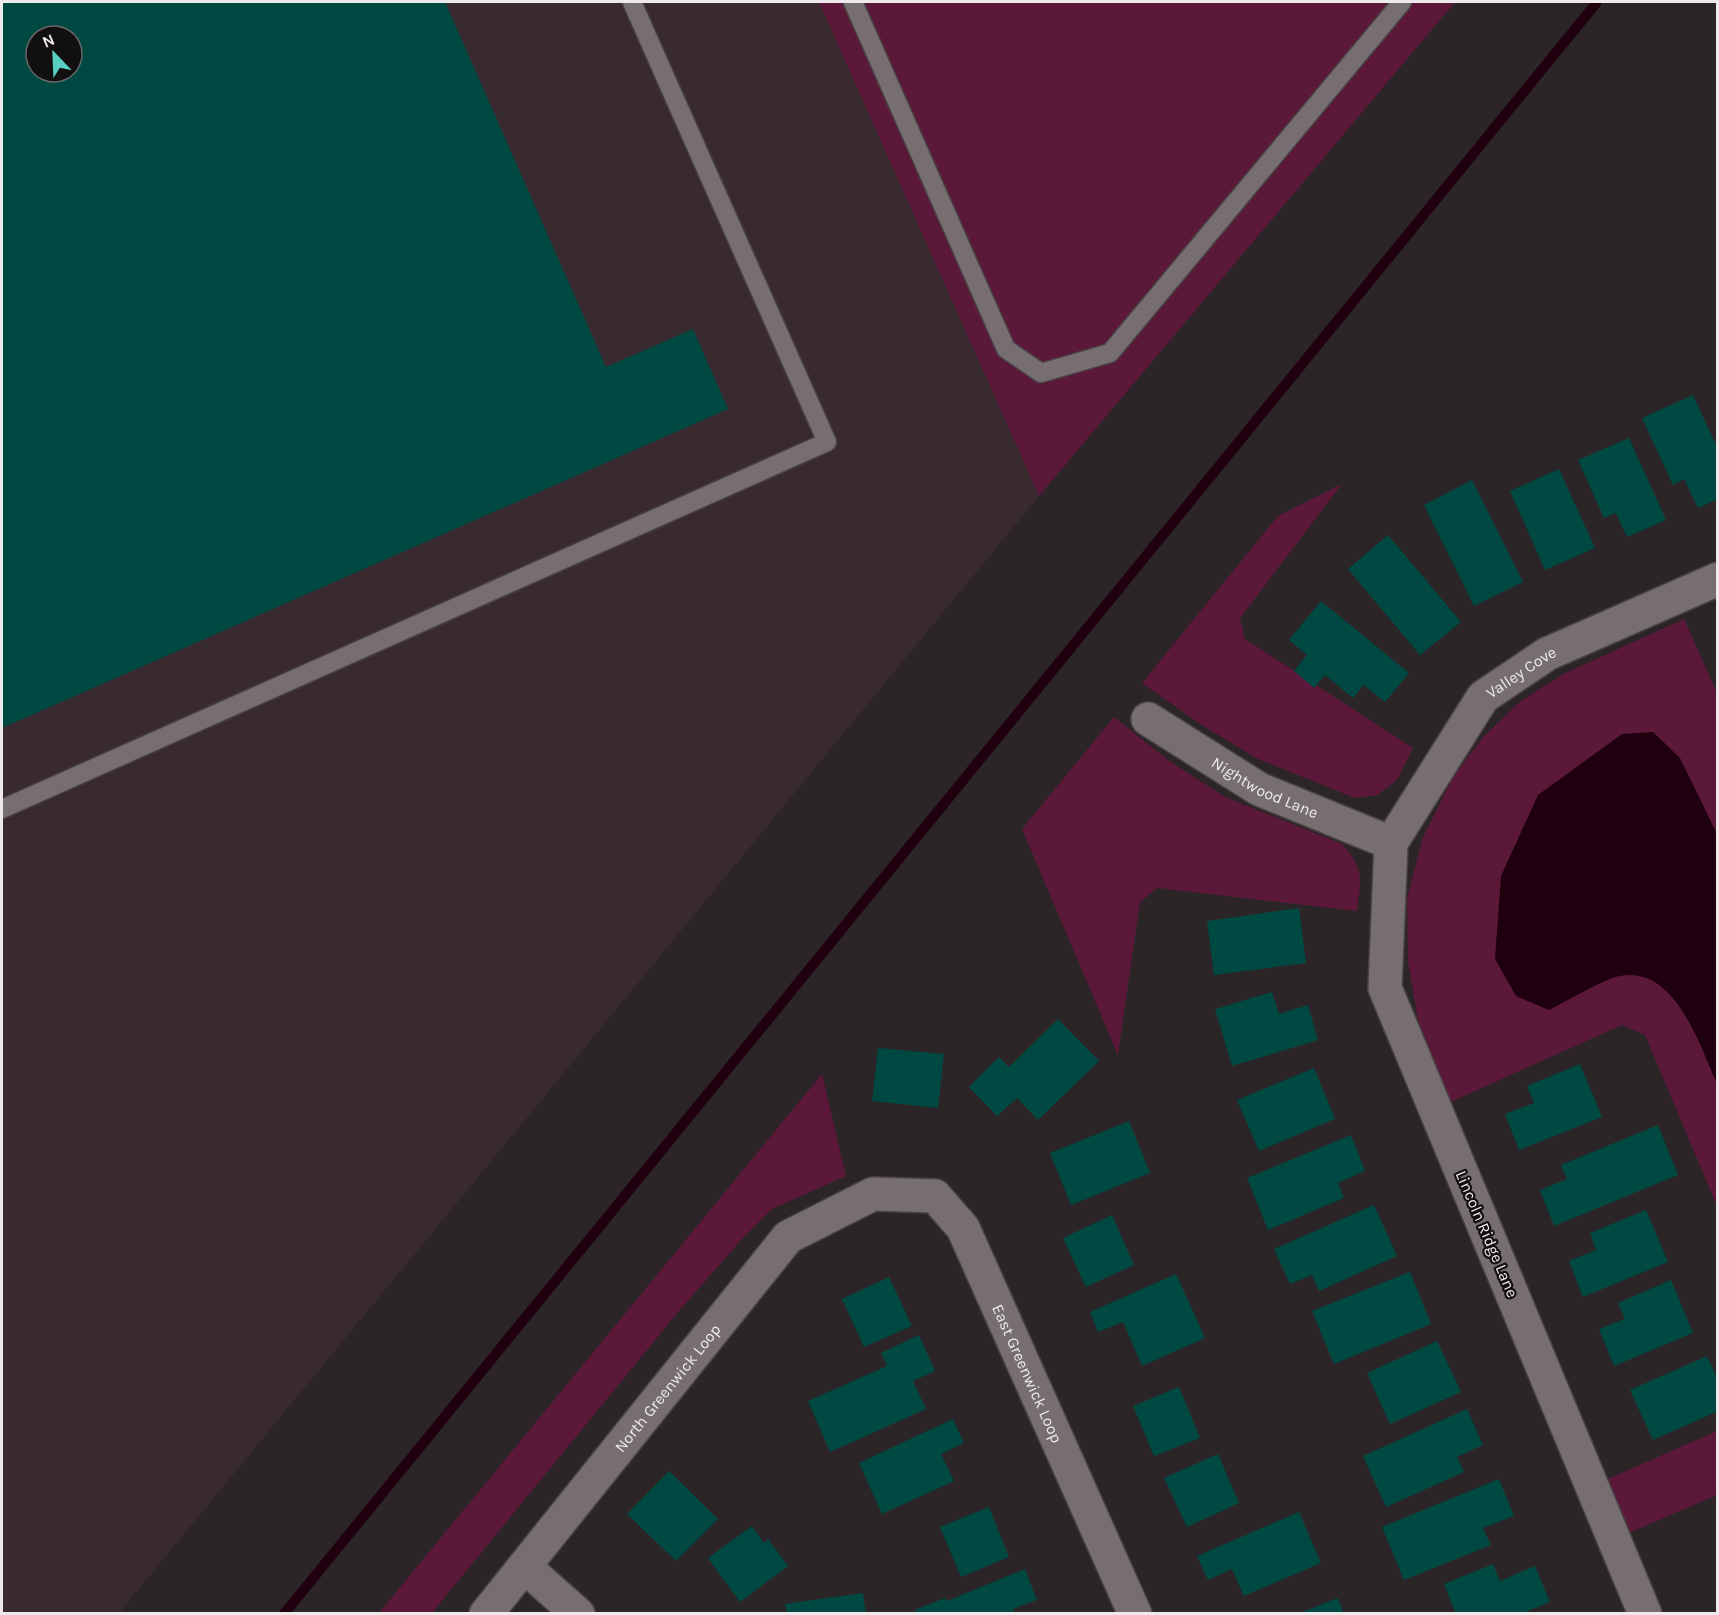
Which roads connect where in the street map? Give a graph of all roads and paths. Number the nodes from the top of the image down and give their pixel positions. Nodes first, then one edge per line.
1 (632, 2) edge
2 (853, 2) edge
3 (1402, 2) edge
4 (1718, 579) edge
5 (1148, 719) dead end
6 (2, 809) edge
7 (1391, 843) junction
8 (873, 1194) joint
9 (525, 1567) junction
10 (486, 1614) edge
11 (578, 1614) edge
12 (1135, 1614) edge
13 (1645, 1614) edge

1 - 6 lane
2 - 3 lane
4 - 7 street, Valley Cove
5 - 7 street, Nightwood Lane
7 - 13 street, Lincoln Ridge Lane
8 - 9 street, North Greenwick Loop
8 - 12 street, East Greenwick Loop
9 - 10 street, North Greenwick Loop
9 - 11 street

